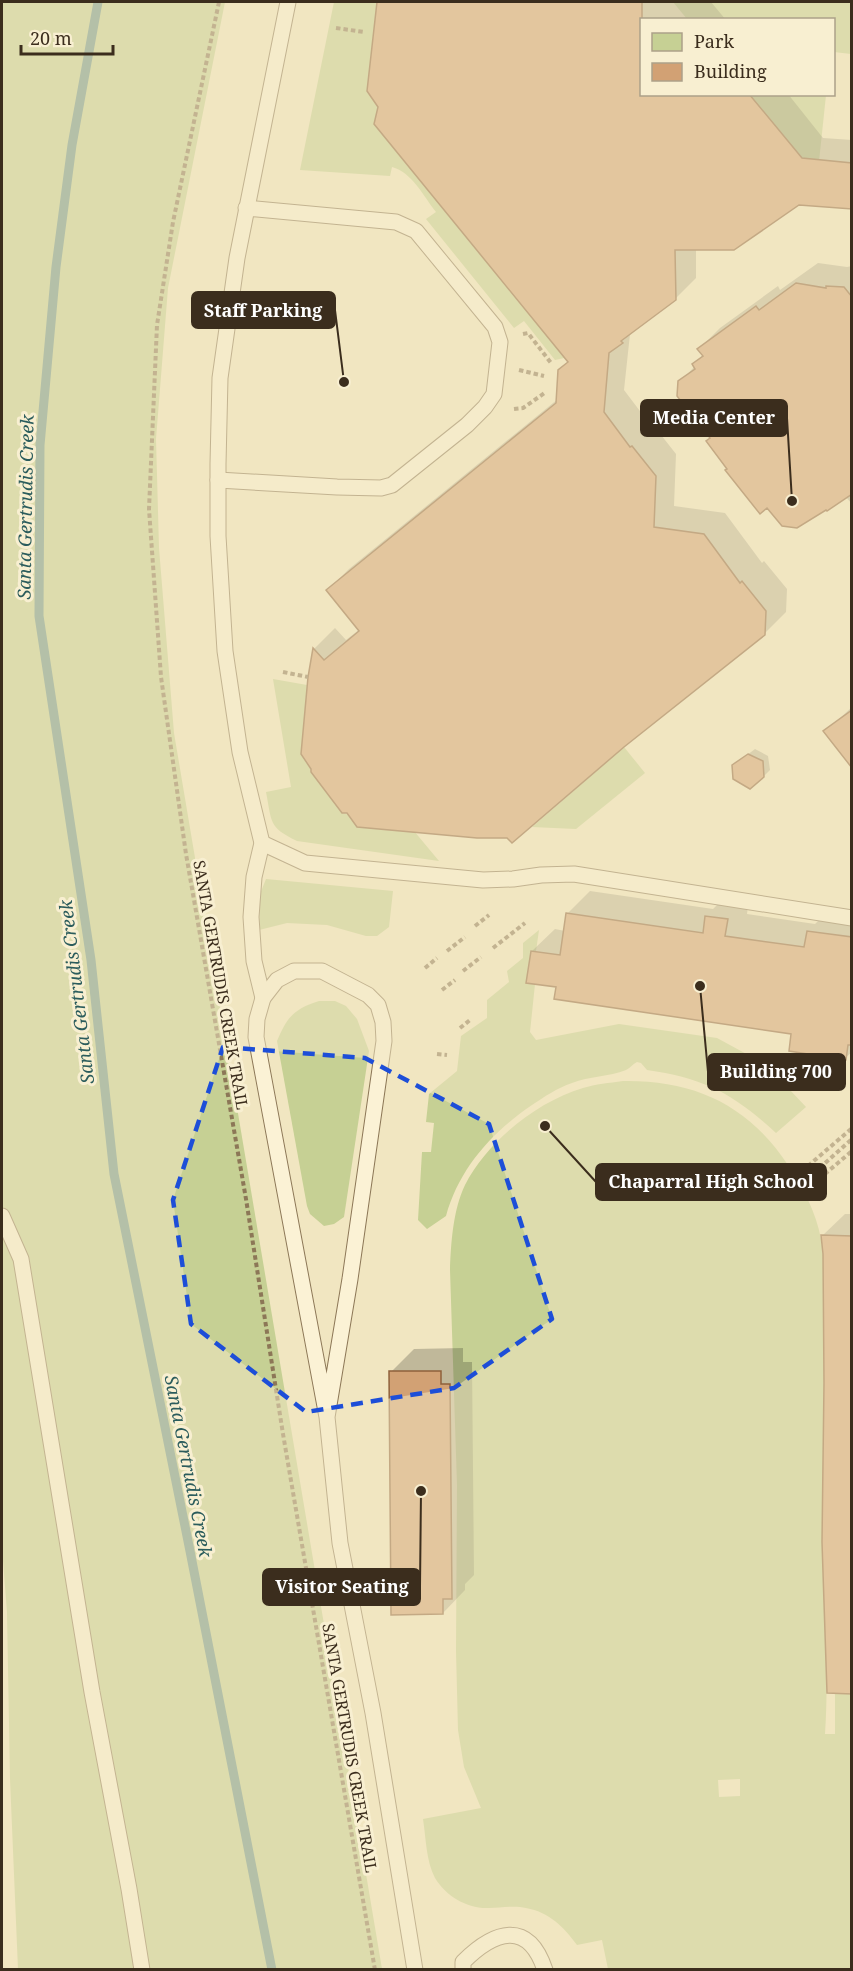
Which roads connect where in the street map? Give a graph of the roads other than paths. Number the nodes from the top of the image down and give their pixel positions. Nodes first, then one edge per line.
1 (288, 2) edge
2 (246, 208) junction
3 (218, 480) junction
4 (262, 843) junction
5 (852, 918) edge
6 (263, 998) junction
7 (2, 1216) edge
8 (327, 1417) junction
9 (142, 1970) edge
10 (415, 1970) edge
11 (463, 1970) edge
12 (545, 1970) edge

1 - 2 lane
2 - 3 lane
2 - 3 lane
3 - 4 lane
4 - 5 lane
4 - 6 lane
6 - 8 lane
6 - 8 lane
7 - 9 lane
8 - 10 lane
11 - 12 lane

